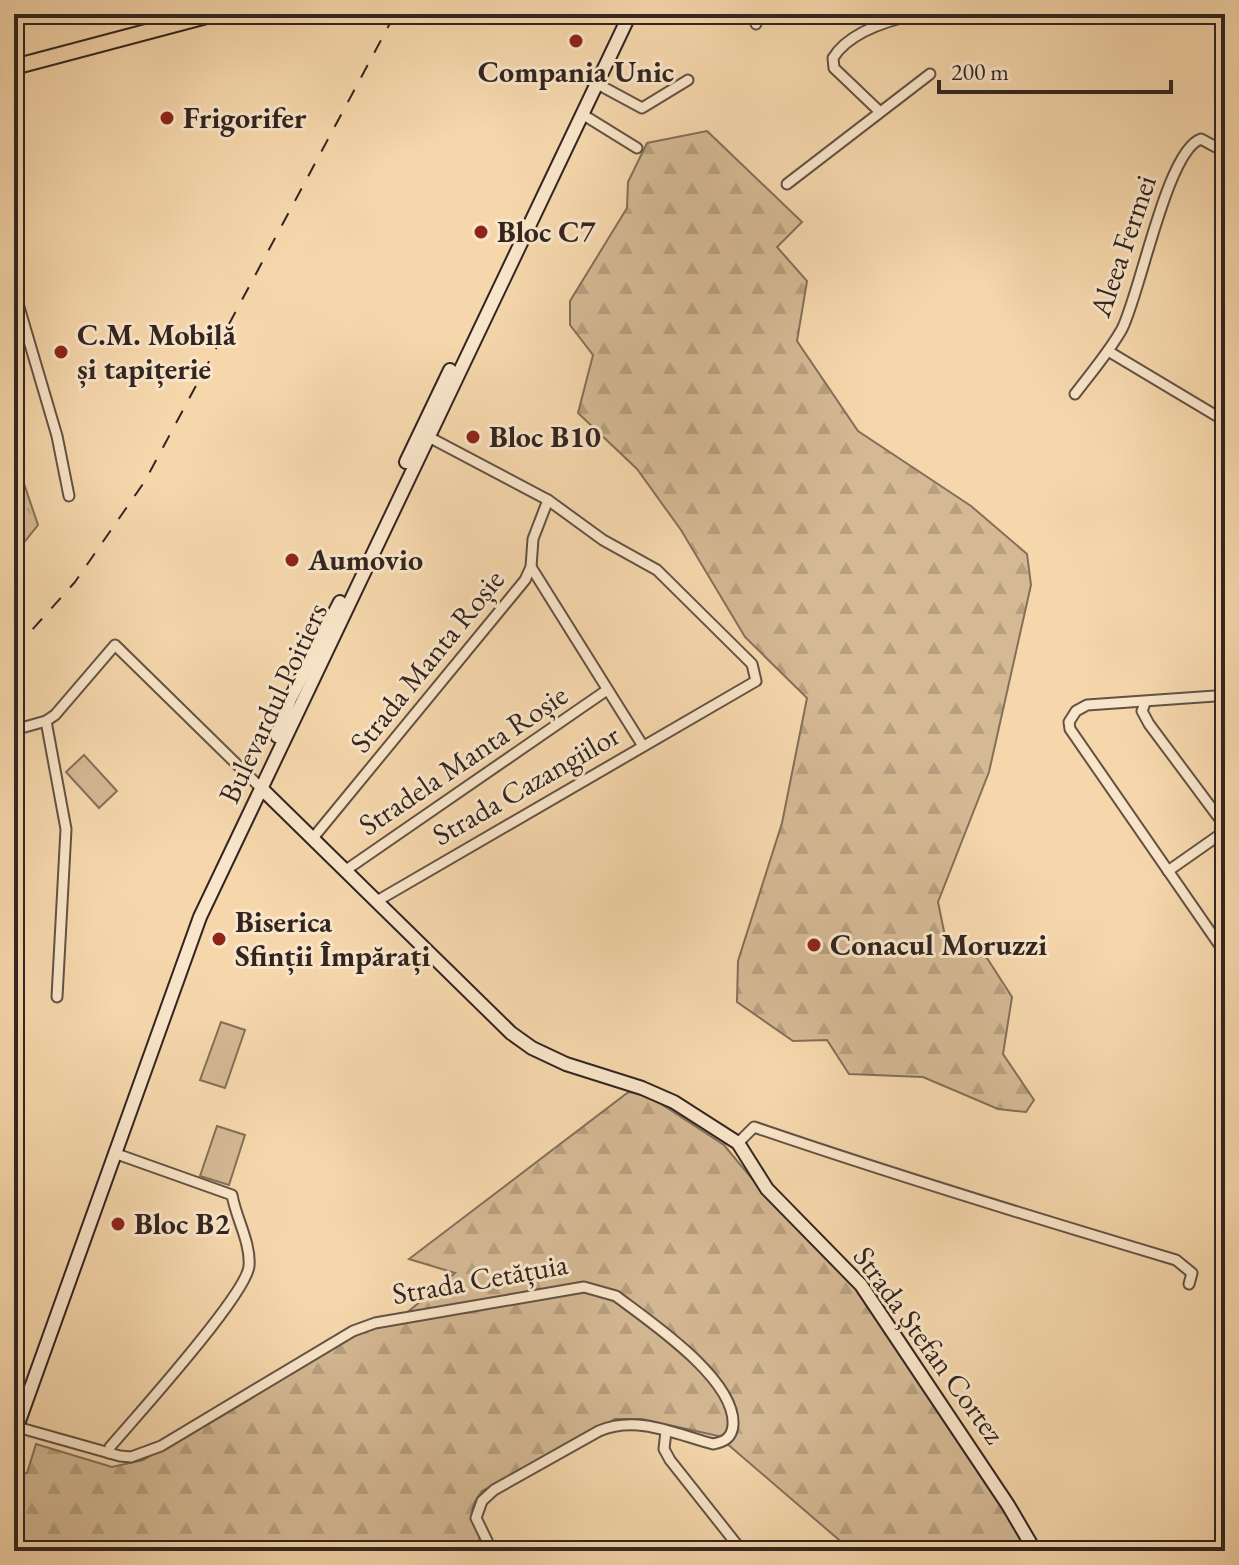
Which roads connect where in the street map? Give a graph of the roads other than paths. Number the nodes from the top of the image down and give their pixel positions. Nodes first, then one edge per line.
1 (184, 14) edge
2 (621, 14) edge
3 (630, 14) edge
4 (918, 14) edge
5 (207, 16) edge
6 (14, 58) edge
7 (14, 67) edge
8 (930, 74) dead end
9 (688, 80) dead end
10 (594, 81) junction
11 (878, 110) junction
12 (582, 114) junction
13 (637, 148) dead end
14 (1225, 152) edge
15 (787, 184) dead end
16 (14, 290) edge
17 (26, 335) junction
18 (14, 339) edge
19 (1109, 351) junction
20 (1075, 394) dead end
21 (1225, 421) edge
22 (424, 435) junction
23 (69, 496) dead end
24 (548, 500) junction
25 (531, 567) junction
26 (1225, 677) edge
27 (607, 690) junction
28 (1223, 693) edge
29 (1145, 703) junction
30 (1225, 705) edge
31 (46, 721) junction
32 (14, 730) edge
33 (643, 746) junction
34 (258, 785) junction
35 (1225, 829) edge
36 (313, 838) junction
37 (346, 870) junction
38 (1168, 871) junction
39 (377, 901) junction
40 (1225, 953) edge
41 (57, 997) dead end
42 (738, 1143) junction
43 (114, 1153) junction
44 (1189, 1284) dead end
45 (14, 1411) edge
46 (15, 1429) edge
47 (666, 1431) junction
48 (109, 1453) junction
49 (492, 1551) edge
50 (742, 1551) edge
51 (1035, 1551) edge

1 - 6 main road
2 - 10 main road, Bulevardul Poitiers
3 - 10 main road, Bulevardul Poitiers
4 - 11 street
5 - 7 main road
8 - 11 street
9 - 10 street
10 - 12 main road, Bulevardul Poitiers
10 - 22 main road, Bulevardul Poitiers
11 - 15 street
12 - 13 street
12 - 22 main road, Bulevardul Poitiers
14 - 19 street, Aleea Fermei
16 - 17 street
17 - 18 street
17 - 23 street
19 - 20 street, Aleea Fermei
19 - 21 street, Aleea Fermei
22 - 24 street
22 - 34 main road, Bulevardul Poitiers
24 - 25 street, Strada Manta Roșie
24 - 33 street
25 - 27 street, Strada Cazangiilor
25 - 36 street, Strada Manta Roșie
26 - 28 street
27 - 33 street, Strada Cazangiilor
27 - 37 street, Stradela Manta Roșie
28 - 29 street
28 - 30 street
29 - 35 street
29 - 38 street
31 - 32 street
31 - 34 street
31 - 41 street
33 - 39 street, Strada Cazangiilor
34 - 36 main road
34 - 43 main road, Bulevardul Poitiers
34 - 45 main road, Bulevardul Poitiers
35 - 38 street
36 - 37 main road
37 - 39 main road
38 - 40 street
39 - 42 main road
42 - 44 street
42 - 51 main road, Strada Ștefan Cortez
43 - 46 main road, Bulevardul Poitiers
43 - 48 street
46 - 48 street, Strada Cetățuia
47 - 48 street, Strada Cetățuia
47 - 49 street, Strada Cetățuia
47 - 50 street

